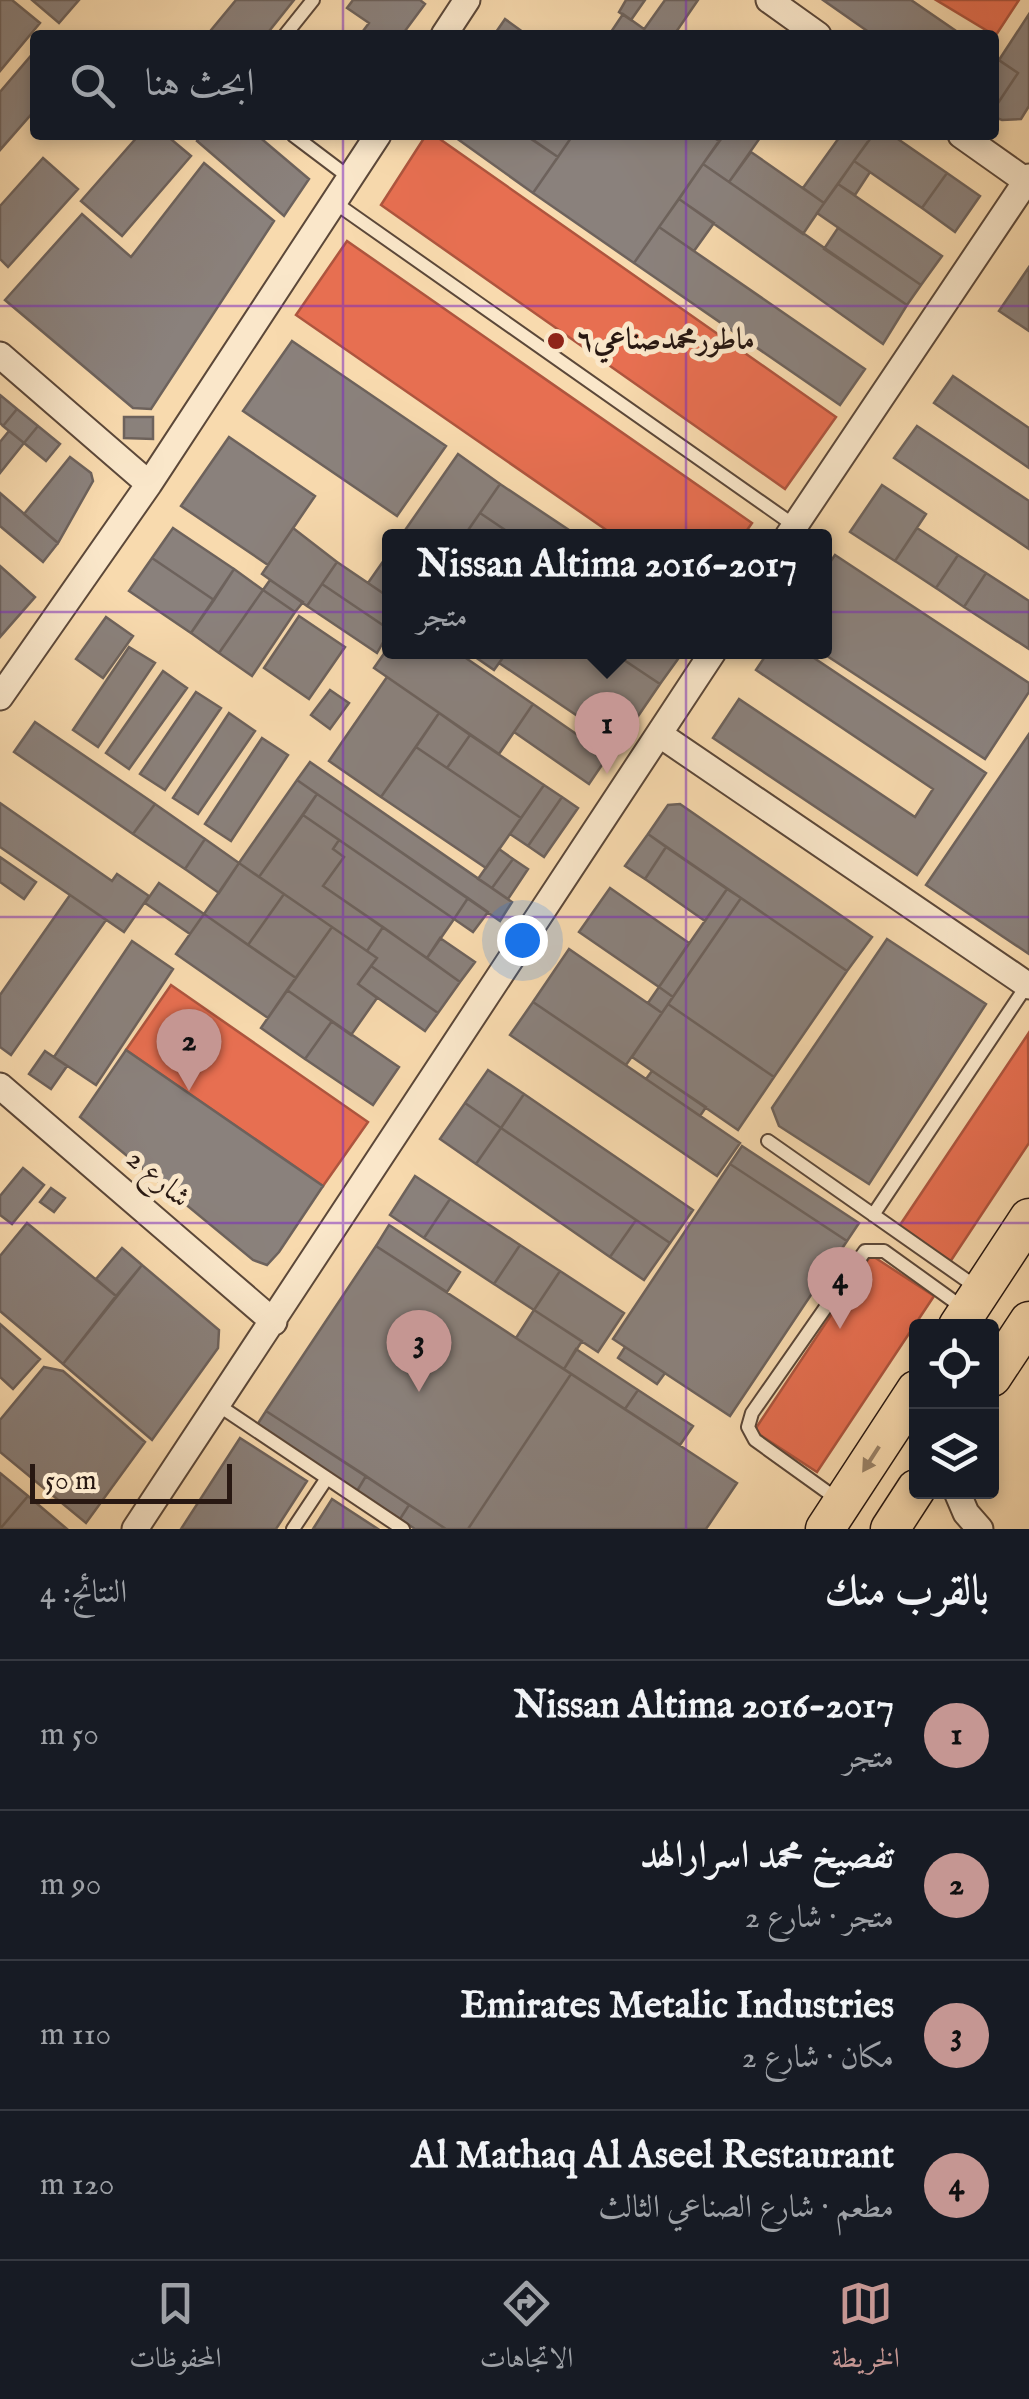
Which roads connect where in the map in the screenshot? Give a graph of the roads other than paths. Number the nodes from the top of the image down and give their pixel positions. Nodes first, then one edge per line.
1 (313, 0) edge
2 (466, 0) edge
3 (768, 0) edge
4 (289, 30) edge
5 (447, 30) edge
6 (811, 30) edge
7 (300, 140) edge
8 (375, 140) edge
9 (969, 140) edge
10 (350, 178) junction
11 (1028, 179) edge
12 (334, 202) junction
13 (0, 355) edge
14 (149, 484) junction
15 (787, 529) edge
16 (793, 529) edge
17 (708, 659) edge
18 (0, 697) edge
19 (659, 734) junction
20 (1028, 985) edge
21 (0, 1086) edge
22 (768, 1141) dead end
23 (873, 1215) junction
24 (1029, 1218) edge
25 (978, 1304) edge
26 (1029, 1321) edge
27 (274, 1322) junction
28 (999, 1366) edge
29 (909, 1401) edge
30 (218, 1405) junction
31 (328, 1478) junction
32 (910, 1499) edge
33 (959, 1499) edge
34 (834, 1516) edge
35 (134, 1529) edge
36 (293, 1529) edge
37 (403, 1529) edge
38 (890, 1529) edge
39 (980, 1529) edge

1 - 4 lane
2 - 5 street
3 - 6 street
7 - 10 lane
8 - 10 street
9 - 11 street
10 - 12 street
11 - 16 street
12 - 14 street
12 - 15 lane
13 - 14 street
14 - 18 street
17 - 19 street
19 - 20 street
19 - 27 street
20 - 23 lane
21 - 27 street, شارع 2
22 - 23 lane
23 - 25 lane
24 - 25 main road
25 - 34 lane
26 - 28 main road
27 - 30 street
29 -> 34 main road
30 - 31 lane
30 - 35 street
31 - 36 lane
31 - 37 lane
32 - 38 main road
33 - 39 street

